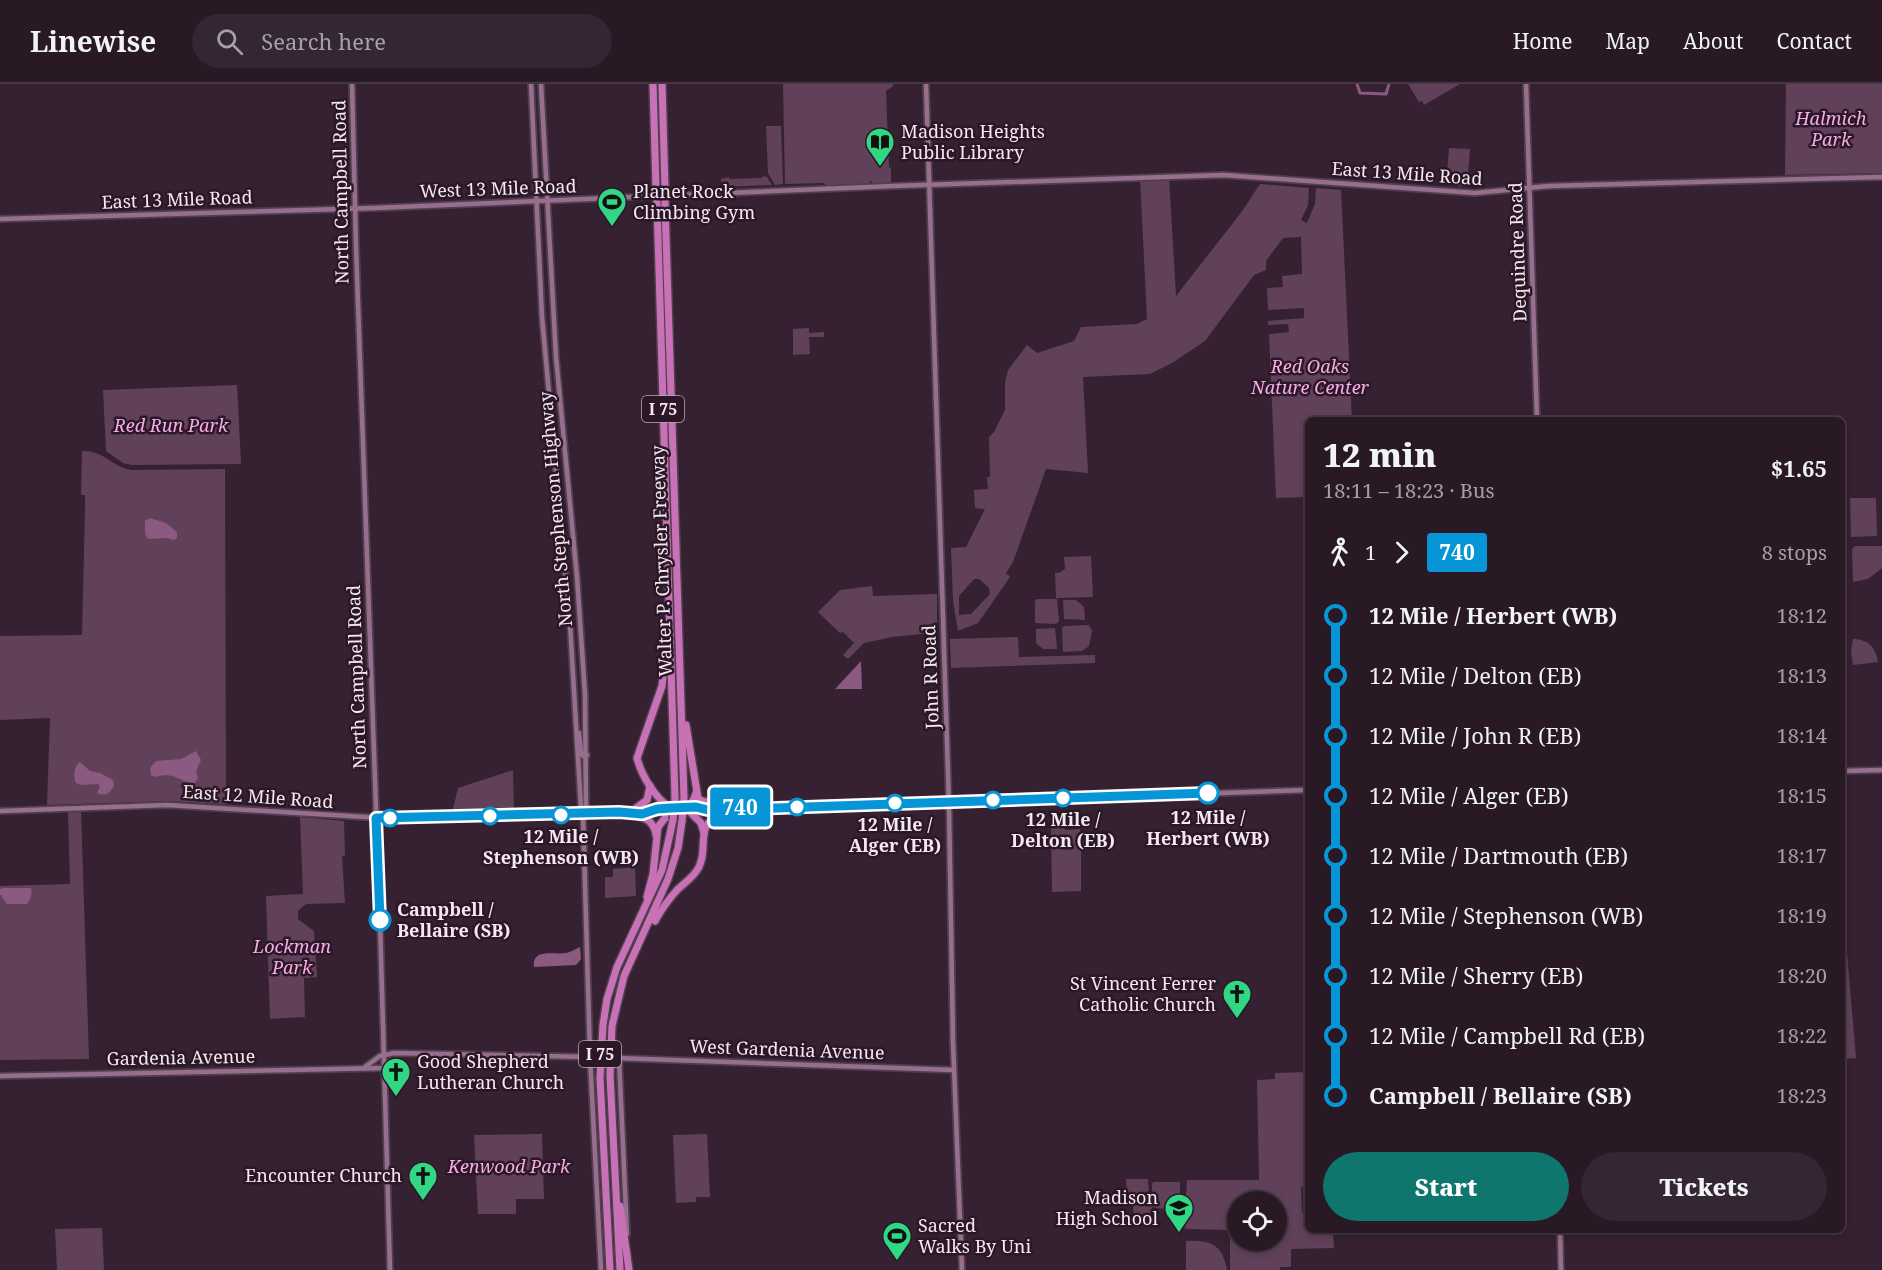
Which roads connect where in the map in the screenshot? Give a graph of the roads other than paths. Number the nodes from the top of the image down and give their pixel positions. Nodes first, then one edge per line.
1 (352, 84) edge
2 (531, 84) edge
3 (541, 84) edge
4 (653, 84) edge
5 (662, 84) edge
6 (926, 84) edge
7 (1526, 84) edge
8 (532, 112) junction
9 (534, 153) junction
10 (544, 157) junction
11 (1882, 177) edge
12 (546, 186) junction
13 (929, 186) junction
14 (1530, 187) junction
15 (536, 201) junction
16 (546, 201) junction
17 (355, 208) junction
18 (537, 216) junction
19 (0, 219) edge
20 (537, 226) junction
21 (549, 246) junction
22 (549, 254) junction
23 (541, 293) junction
24 (552, 302) junction
25 (542, 317) junction
26 (554, 330) junction
27 (546, 362) junction
28 (559, 391) junction
29 (1537, 417) edge
30 (551, 423) junction
31 (565, 458) junction
32 (557, 480) junction
33 (558, 495) junction
34 (571, 514) junction
35 (572, 530) junction
36 (566, 577) junction
37 (579, 609) junction
38 (669, 614) junction
39 (571, 640) junction
40 (572, 660) junction
41 (584, 673) junction
42 (585, 694) junction
43 (683, 704) junction
44 (576, 725) junction
45 (586, 726) junction
46 (587, 755) junction
47 (1882, 770) edge
48 (1845, 771) edge
49 (648, 781) junction
50 (1305, 790) edge
51 (696, 793) junction
52 (949, 801) junction
53 (724, 806) junction
54 (683, 808) junction
55 (749, 809) junction
56 (708, 810) junction
57 (0, 811) edge
58 (634, 811) junction
59 (583, 814) junction
60 (673, 814) junction
61 (692, 814) junction
62 (720, 814) junction
63 (376, 818) junction
64 (704, 835) junction
65 (656, 840) junction
66 (628, 944) junction
67 (636, 948) junction
68 (384, 1054) junction
69 (592, 1057) junction
70 (617, 1058) junction
71 (363, 1068) junction
72 (384, 1068) junction
73 (954, 1070) junction
74 (0, 1076) edge
75 (615, 1174) junction
76 (1560, 1233) edge
77 (390, 1270) edge
78 (601, 1270) edge
79 (608, 1270) edge
80 (620, 1270) edge
81 (629, 1270) edge
82 (962, 1270) edge
83 (1561, 1270) edge

1 - 17 main road, North Campbell Road
2 - 8 main road
3 - 10 main road
4 - 38 highway, Walter P. Chrysler Freeway / I 75, bridge
5 - 43 highway, Walter P. Chrysler Freeway / I 75, bridge
6 - 13 main road, John R Road
7 - 14 main road, Dequindre Road
8 - 9 main road
8 - 10 main road
9 - 12 main road
9 - 15 main road, North Stephenson Highway
10 - 12 main road, North Stephenson Highway
11 - 14 main road, East 13 Mile Road
12 - 16 main road, North Stephenson Highway
13 - 14 main road, East 13 Mile Road
13 - 16 main road, West 13 Mile Road
13 - 52 main road, John R Road
14 - 29 main road, Dequindre Road
15 - 16 main road, West 13 Mile Road
15 - 17 main road, West 13 Mile Road
15 - 18 main road, North Stephenson Highway
16 - 21 main road, North Stephenson Highway
17 - 19 main road, East 13 Mile Road
17 - 63 main road, North Campbell Road
18 - 20 main road, North Stephenson Highway
18 - 21 main road
20 - 22 main road
20 - 23 main road, North Stephenson Highway
21 - 22 main road, North Stephenson Highway
22 - 24 main road, North Stephenson Highway
23 - 24 main road
23 - 25 main road, North Stephenson Highway
24 - 26 main road, North Stephenson Highway
25 - 26 main road
25 - 27 main road, North Stephenson Highway
26 - 28 main road, North Stephenson Highway
27 - 28 main road
27 - 30 main road, North Stephenson Highway
28 - 31 main road, North Stephenson Highway
30 - 31 main road
30 - 32 main road, North Stephenson Highway
31 - 34 main road, North Stephenson Highway
32 - 33 main road, North Stephenson Highway
32 - 34 main road
33 - 35 main road
33 - 36 main road, North Stephenson Highway
34 - 35 main road, North Stephenson Highway
35 - 37 main road, North Stephenson Highway
36 - 37 main road
36 - 39 main road, North Stephenson Highway
37 - 41 main road, North Stephenson Highway
38 - 49 highway
38 - 60 highway, Walter P. Chrysler Freeway / I 75, bridge
39 - 40 main road, North Stephenson Highway
39 - 41 main road
40 - 42 main road
40 - 44 main road, North Stephenson Highway
41 - 42 main road, North Stephenson Highway
42 - 45 main road, North Stephenson Highway
43 - 51 highway
43 - 67 highway, Walter P. Chrysler Freeway / I 75, bridge
44 - 45 main road
44 - 46 main road
44 - 59 main road, North Stephenson Highway
45 - 46 main road, North Stephenson Highway
46 - 59 main road, North Stephenson Highway
47 - 48 main road
49 - 58 highway
49 - 60 highway
50 - 52 main road
51 - 53 highway
51 - 54 highway
52 - 55 main road
52 - 73 main road, John R Road
53 - 55 main road
53 - 56 main road
54 - 56 main road
54 - 60 main road
55 - 62 main road
56 - 61 main road
56 - 62 main road
57 - 63 main road, East 12 Mile Road
58 - 59 main road, East 12 Mile Road
58 - 60 main road, East 12 Mile Road
58 - 65 highway
59 - 63 main road, East 12 Mile Road
59 - 69 main road, North Stephenson Highway
60 - 61 main road
60 - 65 highway
60 - 66 highway, I 75
61 - 64 highway
62 - 64 highway
63 - 68 main road, North Campbell Road
64 - 67 highway
65 - 66 highway
66 - 79 highway, I 75
67 - 75 highway, I 75
68 - 69 main road
68 - 71 main road
68 - 72 main road, North Campbell Road
69 - 70 main road, bridge
69 - 78 main road, North Stephenson Highway
70 - 73 main road, West Gardenia Avenue
70 - 81 main road
71 - 72 main road, Gardenia Avenue
71 - 74 main road, Gardenia Avenue
72 - 77 main road, North Campbell Road
73 - 82 main road, John R Road
75 - 80 highway, I 75
75 - 81 highway
76 - 83 main road

